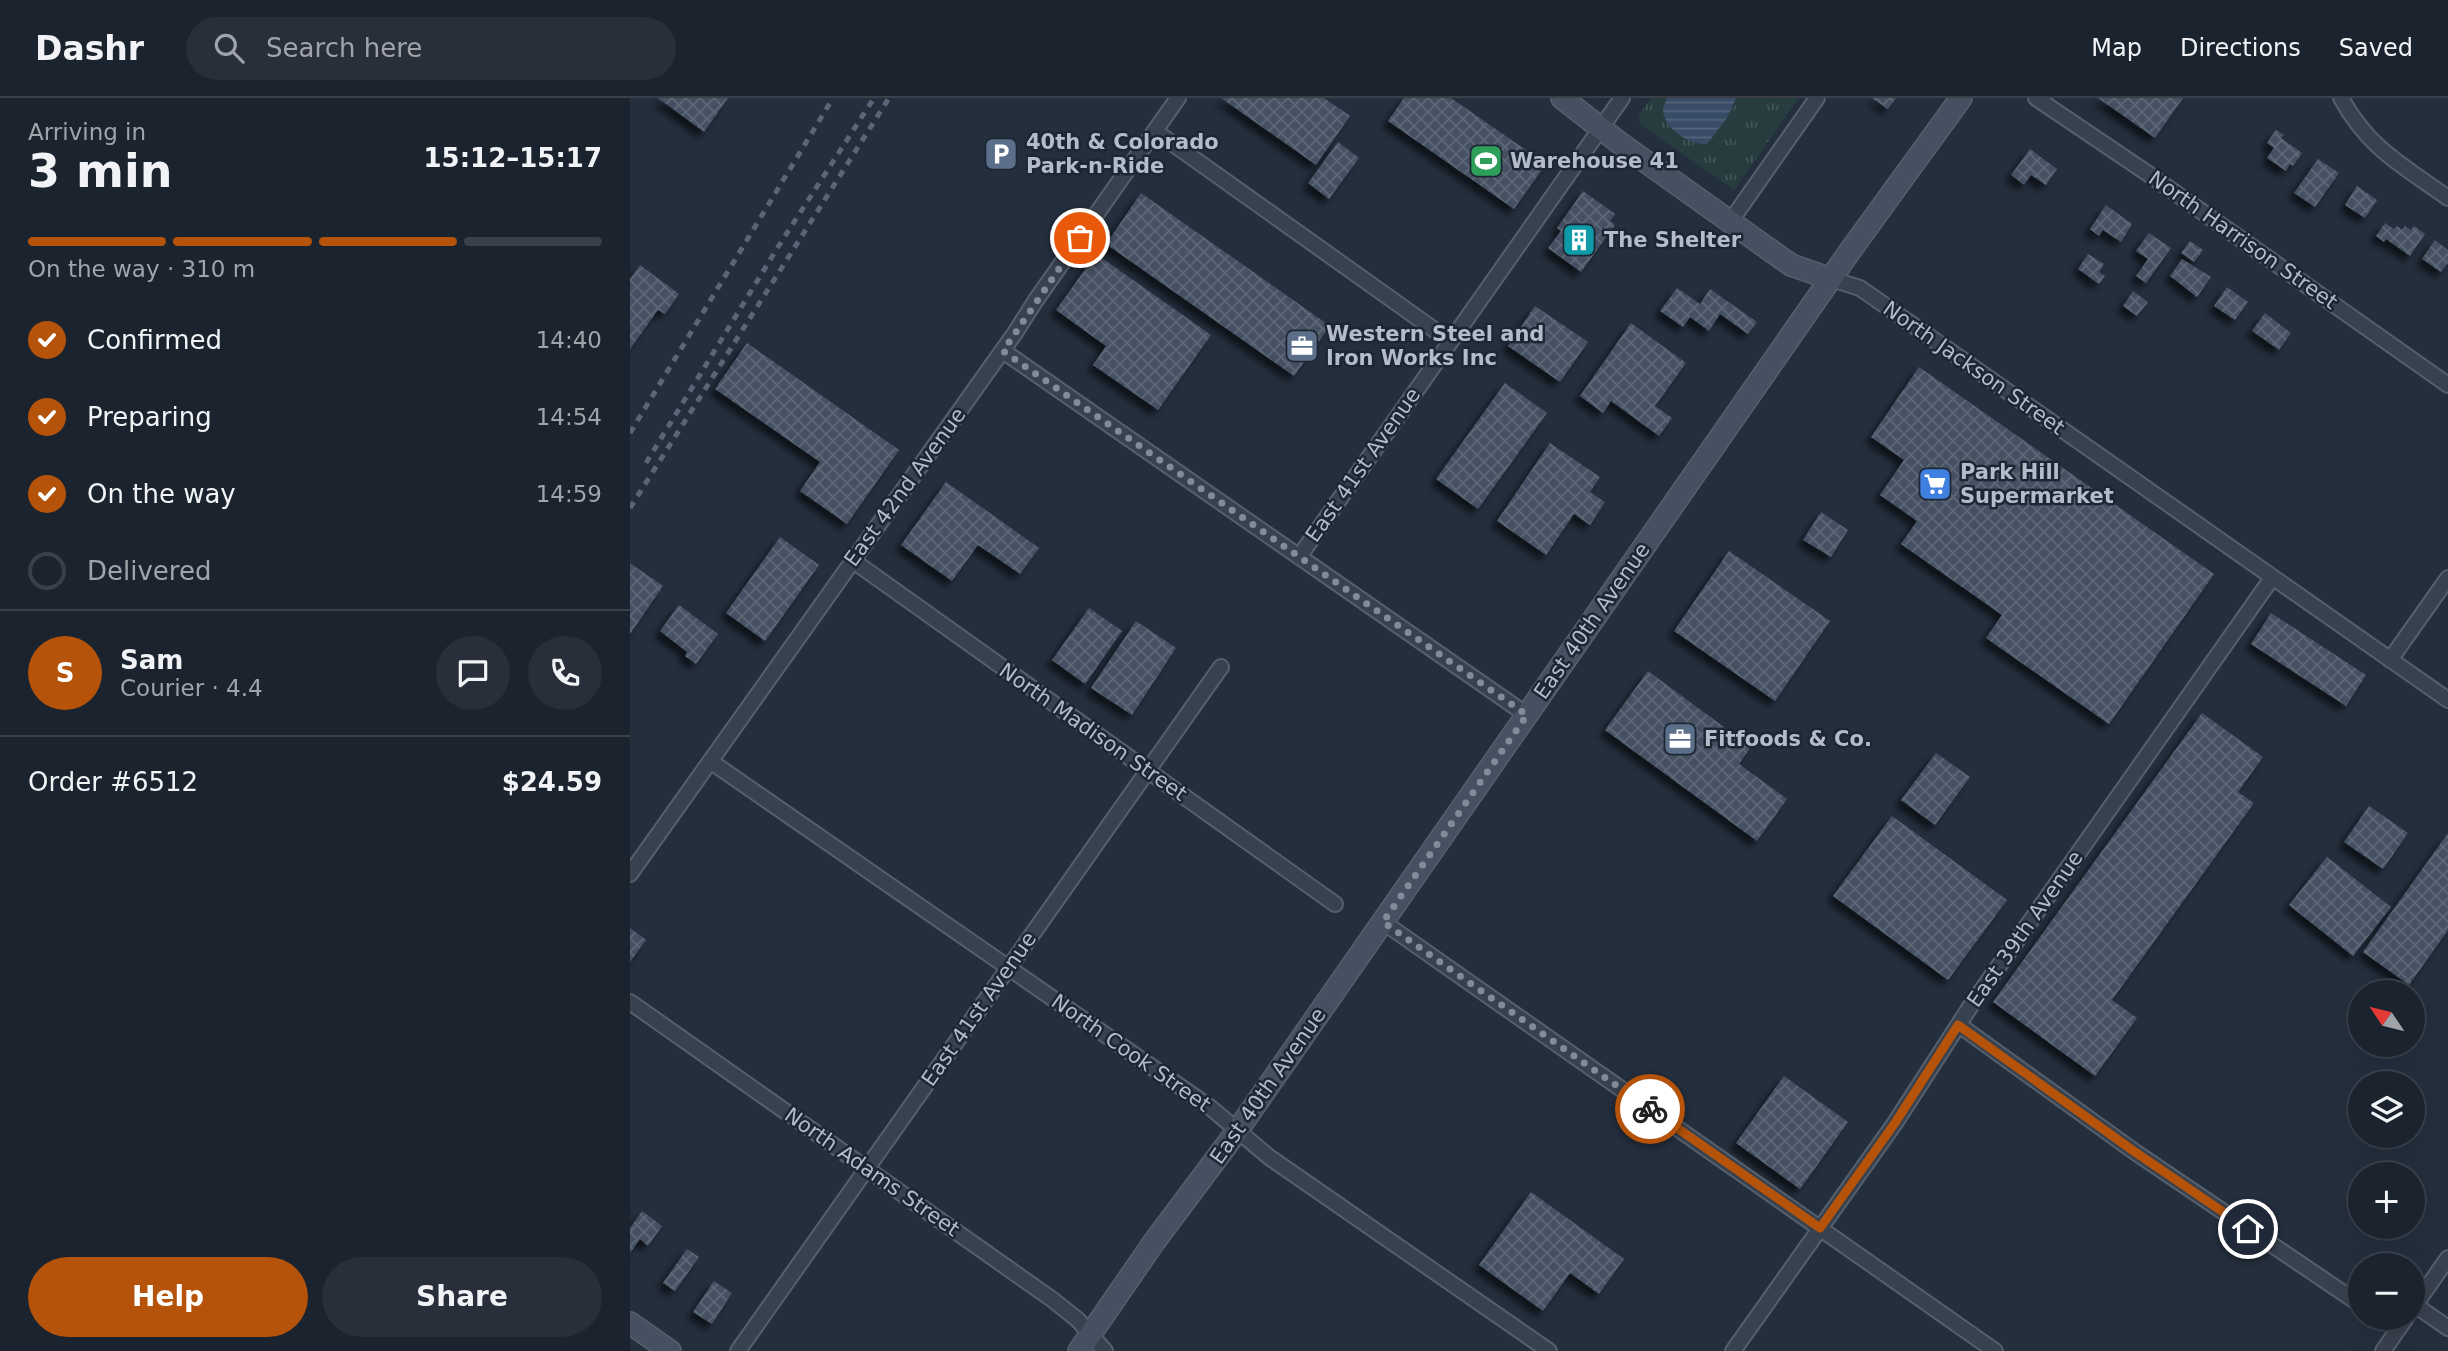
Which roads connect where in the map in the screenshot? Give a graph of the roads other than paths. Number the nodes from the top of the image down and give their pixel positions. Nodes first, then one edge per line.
1 (1178, 98) edge
2 (1562, 98) edge
3 (1622, 98) edge
4 (1817, 98) edge
5 (1961, 98) edge
6 (2036, 98) edge
7 (2341, 98) edge
8 (1601, 128) junction
9 (1155, 131) junction
10 (2448, 198) edge
11 (1730, 222) junction
12 (1831, 279) junction
13 (1450, 341) junction
14 (1003, 351) junction
15 (2448, 385) edge
16 (1299, 557) junction
17 (852, 560) junction
18 (2272, 578) junction
19 (2448, 578) edge
20 (2390, 660) junction
21 (1221, 667) dead end
22 (2448, 700) edge
23 (1527, 715) junction
24 (710, 761) junction
25 (1147, 770) junction
26 (630, 874) edge
27 (1335, 904) dead end
28 (1383, 922) junction
29 (1009, 967) junction
30 (630, 1002) edge
31 (1958, 1025) junction
32 (1237, 1131) junction
33 (866, 1169) junction
34 (1820, 1228) junction
35 (2448, 1258) edge
36 (2425, 1291) edge
37 (2348, 1296) edge
38 (2425, 1314) edge
39 (630, 1323) edge
40 (2448, 1328) edge
41 (2398, 1330) edge
42 (1085, 1343) edge
43 (670, 1351) edge
44 (737, 1351) edge
45 (1105, 1351) edge
46 (1549, 1351) edge
47 (1733, 1351) edge
48 (1995, 1351) edge
49 (2383, 1351) edge

1 - 9 street, East 42nd Avenue
2 - 8 street, North Jackson Street
3 - 8 street, East 41st Avenue
4 - 11 street
5 - 12 street, East 40th Avenue
6 - 15 street, North Harrison Street
7 - 10 street
8 - 11 street, North Jackson Street
8 - 13 street, East 41st Avenue
9 - 13 street
9 - 14 street, East 42nd Avenue
11 - 12 street, North Jackson Street
12 - 18 street, North Jackson Street
12 - 23 street, East 40th Avenue
13 - 16 street, East 41st Avenue
14 - 16 street
14 - 17 street, East 42nd Avenue
16 - 23 street
17 - 24 street, East 42nd Avenue
17 - 25 street, North Madison Street
18 - 20 street, North Jackson Street
18 - 31 street, East 39th Avenue
19 - 20 street
20 - 22 street, North Jackson Street
21 - 25 street, East 41st Avenue
23 - 28 street, East 40th Avenue
24 - 26 street, East 42nd Avenue
24 - 29 street, North Cook Street
25 - 27 street, North Madison Street
25 - 29 street, East 41st Avenue
28 - 32 street, East 40th Avenue
28 - 34 street
29 - 32 street, North Cook Street
29 - 33 street, East 41st Avenue
30 - 33 street, North Adams Street
31 - 34 street, East 39th Avenue
31 - 37 street
32 - 42 street, East 40th Avenue
32 - 46 street, North Cook Street
33 - 42 street, North Adams Street
33 - 44 street, East 41st Avenue
34 - 47 street, East 39th Avenue
34 - 48 street
35 - 36 street
38 - 40 street
39 - 43 street
41 - 49 street
42 - 45 street, North Adams Street

